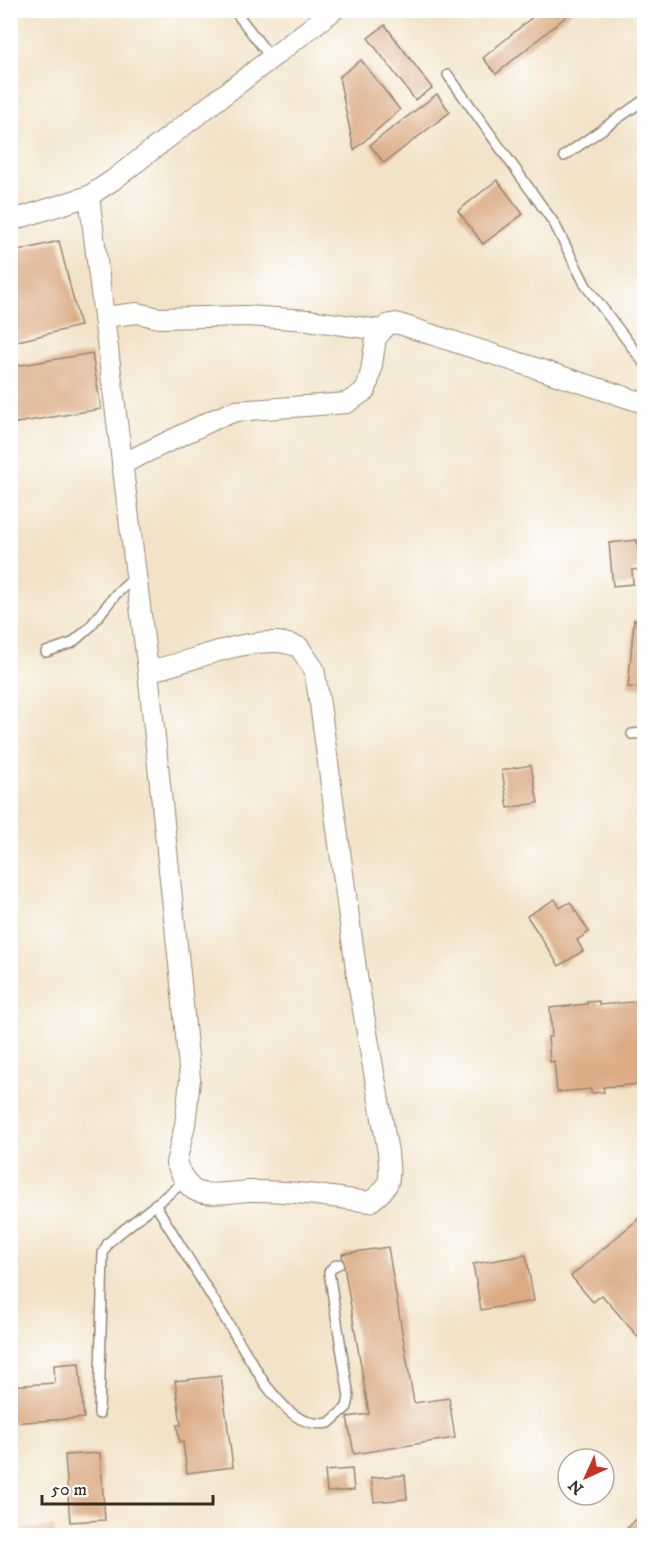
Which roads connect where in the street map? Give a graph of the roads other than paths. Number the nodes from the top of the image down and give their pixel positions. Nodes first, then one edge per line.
1 (234, 10) edge
2 (334, 10) edge
3 (271, 58) junction
4 (448, 75) dead end
5 (645, 100) edge
6 (564, 156) dead end
7 (89, 196) junction
8 (10, 221) edge
9 (104, 317) junction
10 (380, 330) junction
11 (645, 363) edge
12 (645, 402) edge
13 (122, 464) junction
14 (136, 576) junction
15 (46, 652) dead end
16 (148, 671) junction
17 (645, 733) edge
18 (632, 734) dead end
19 (185, 1181) junction
20 (155, 1204) junction
21 (339, 1264) dead end
22 (99, 1414) dead end

1 - 3 lane
2 - 3 street
3 - 7 street
4 - 11 lane
5 - 6 lane
7 - 8 street
7 - 9 street
9 - 10 street
9 - 13 street
10 - 12 street
10 - 13 street
13 - 14 street
14 - 15 lane
14 - 16 street
16 - 19 street
16 - 19 street
17 - 18 lane
19 - 20 lane
20 - 21 lane
20 - 22 lane

